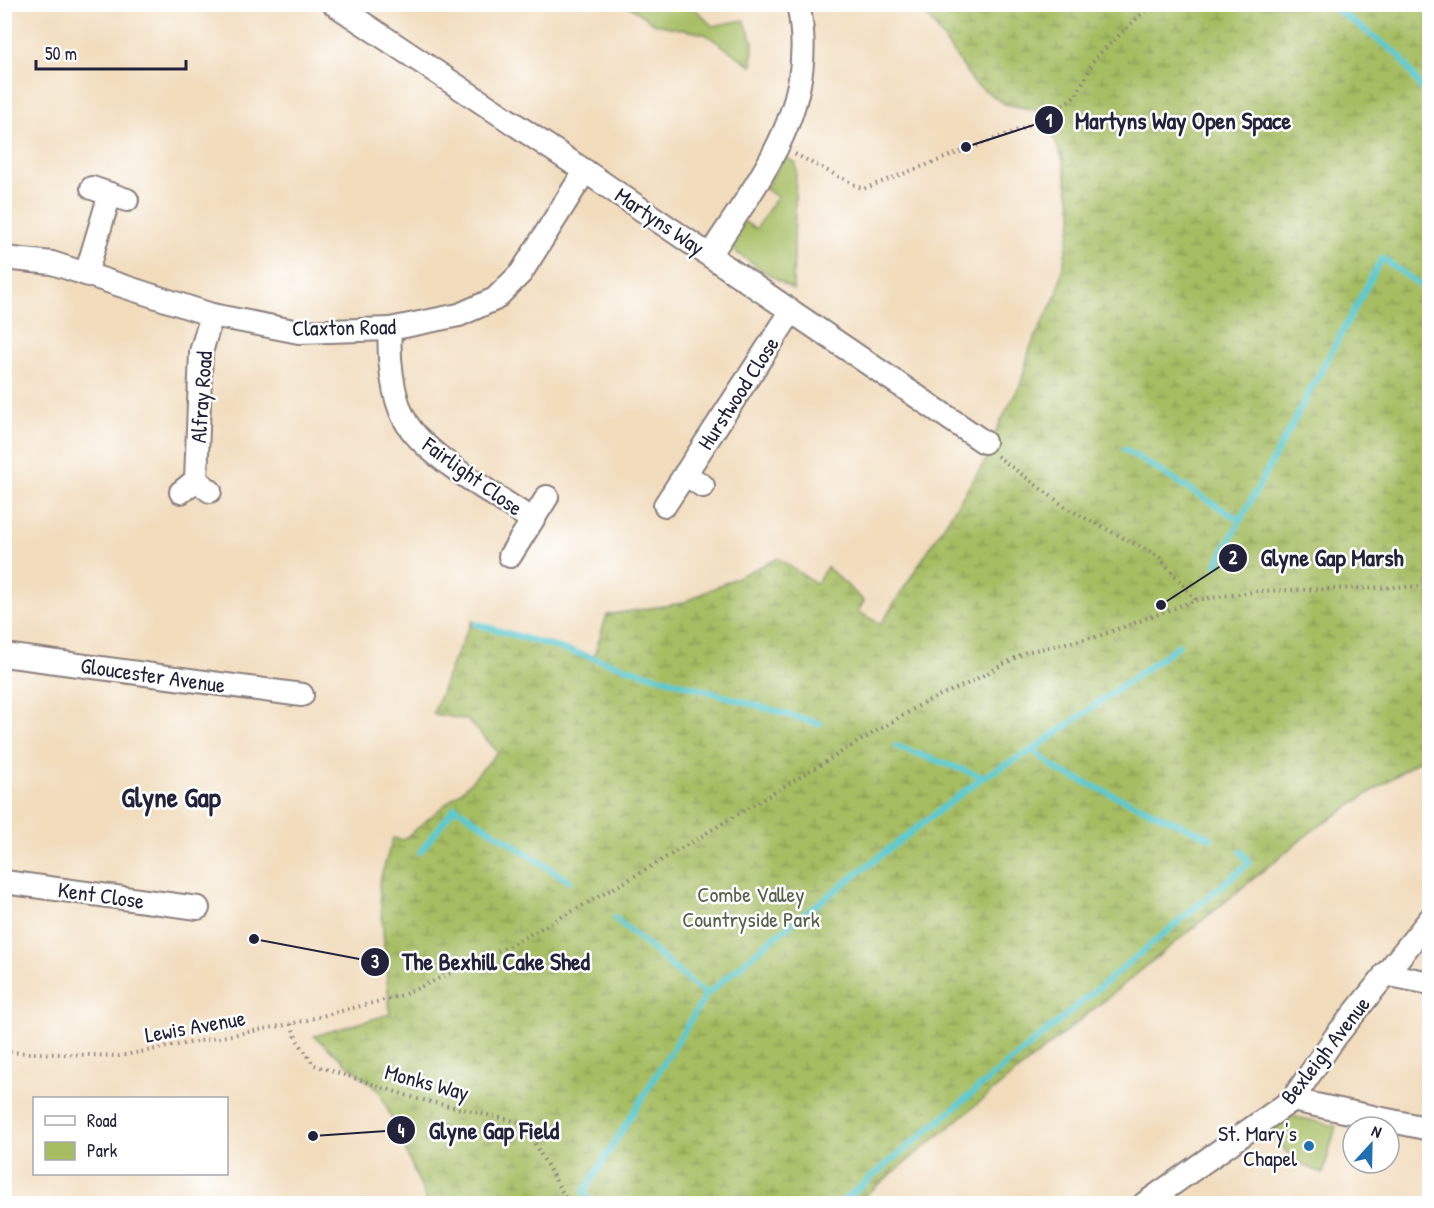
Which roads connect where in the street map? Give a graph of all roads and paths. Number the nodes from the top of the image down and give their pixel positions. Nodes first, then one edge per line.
1 (334, 4) edge
2 (798, 4) edge
3 (1152, 4) edge
4 (780, 146) junction
5 (585, 171) junction
6 (110, 194) dead end
7 (710, 255) junction
8 (4, 258) edge
9 (86, 274) junction
10 (791, 312) junction
11 (212, 315) junction
12 (390, 329) junction
13 (4, 370) edge
14 (14, 370) dead end
15 (984, 442) joint
16 (196, 488) dead end
17 (547, 496) dead end
18 (665, 505) dead end
19 (532, 520) junction
20 (510, 556) dead end
21 (1430, 586) edge
22 (1196, 600) junction
23 (4, 655) edge
24 (302, 694) dead end
25 (4, 882) edge
26 (198, 908) dead end
27 (1430, 919) edge
28 (1385, 974) junction
29 (1430, 983) edge
30 (291, 1024) junction
31 (4, 1052) edge
32 (1292, 1100) junction
33 (1430, 1129) edge
34 (569, 1203) edge
35 (1144, 1203) edge

1 - 5 street, Martyns Way
2 - 4 street
3 - 4 path
4 - 7 street
5 - 7 street, Martyns Way
5 - 12 street, Claxton Road
6 - 9 street
7 - 10 street, Martyns Way
8 - 9 street, Claxton Road
9 - 11 street, Claxton Road
10 - 15 street, Martyns Way
10 - 18 street, Hurstwood Close
11 - 12 street, Claxton Road
11 - 16 street, Alfray Road
12 - 19 street, Fairlight Close
13 - 14 path
15 - 22 path
17 - 19 street, Fairlight Close
19 - 20 street, Fairlight Close
21 - 22 path, Lewis Avenue
22 - 30 path, Lewis Avenue
23 - 24 street, Gloucester Avenue
25 - 26 street, Kent Close
27 - 28 street, Bexleigh Avenue
28 - 29 street
28 - 32 street, Bexleigh Avenue
30 - 31 path, Lewis Avenue
30 - 34 path, Monks Way
32 - 33 street
32 - 35 street, Bexleigh Avenue

